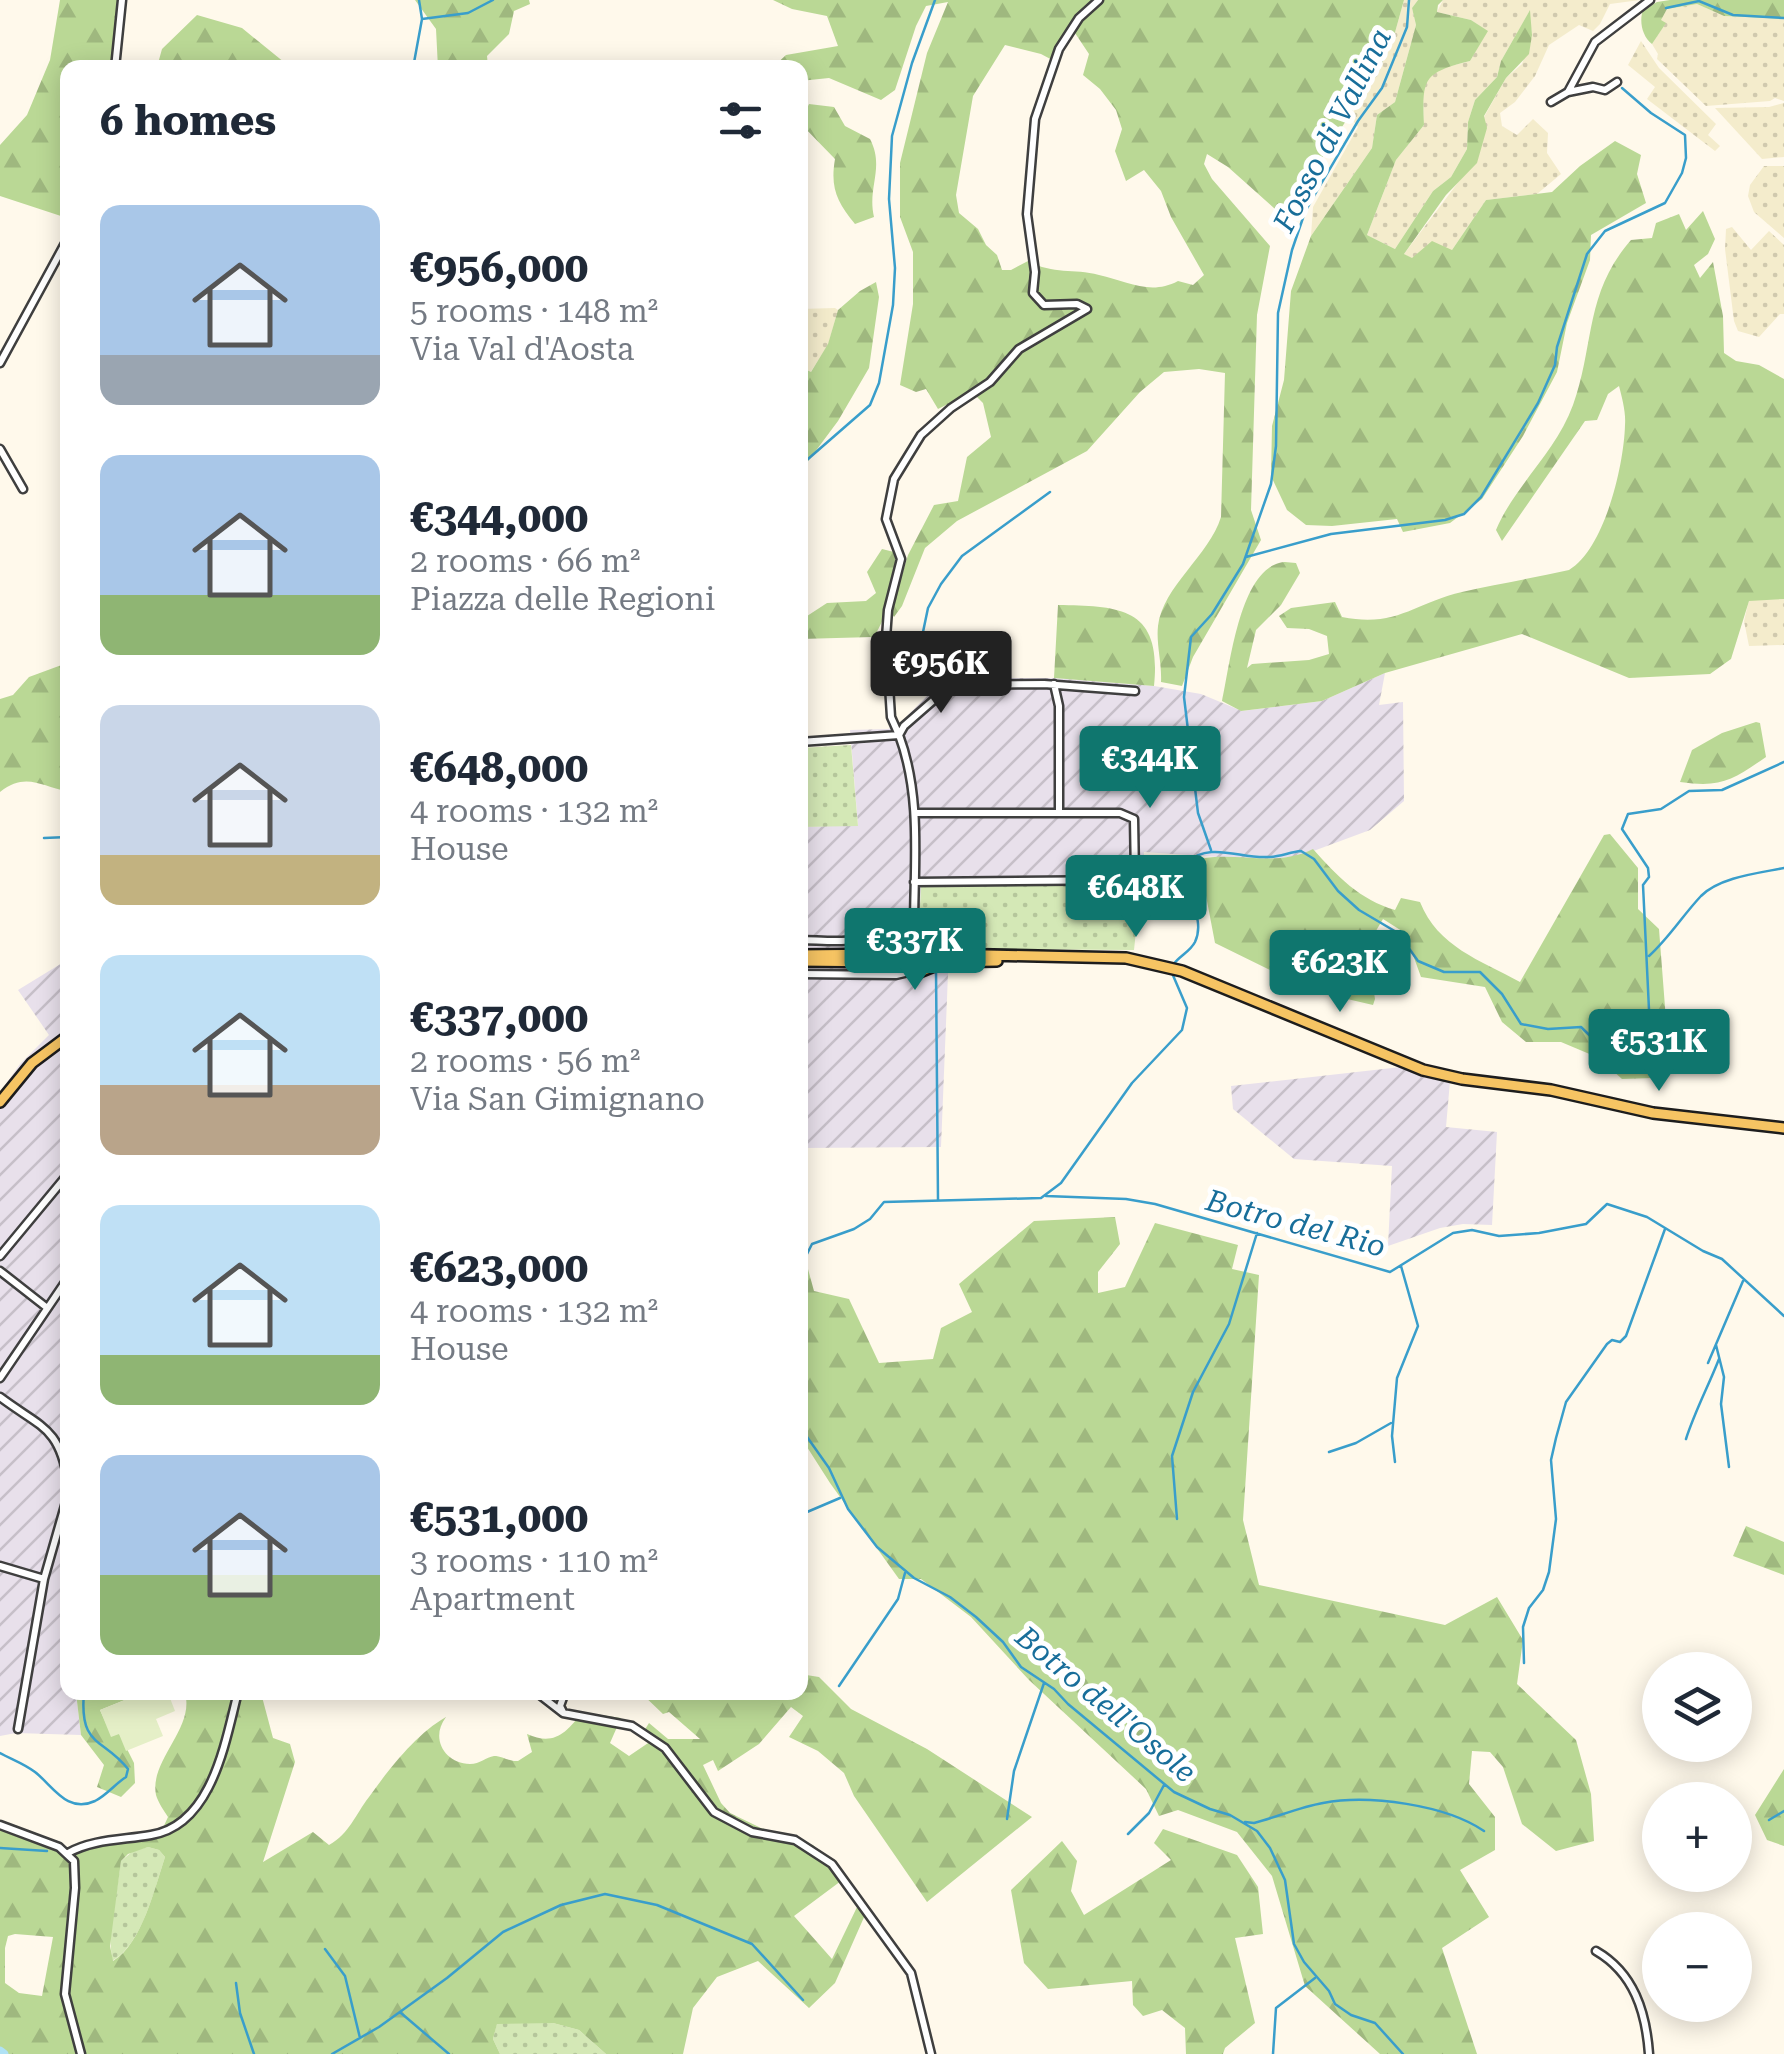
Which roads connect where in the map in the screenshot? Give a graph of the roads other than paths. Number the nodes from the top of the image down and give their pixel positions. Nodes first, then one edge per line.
1 (122, 0) edge
2 (1100, 0) edge
3 (1650, 0) edge
4 (117, 60) edge
5 (1617, 82) dead end
6 (1568, 92) junction
7 (1551, 102) dead end
8 (60, 253) edge
9 (0, 363) edge
10 (0, 450) edge
11 (24, 489) dead end
12 (1054, 684) junction
13 (1135, 691) dead end
14 (898, 736) junction
15 (808, 742) edge
16 (1059, 812) junction
17 (915, 813) junction
18 (914, 882) junction
19 (914, 902) junction
20 (914, 916) junction
21 (902, 917) junction
22 (914, 928) junction
23 (808, 940) edge
24 (927, 947) junction
25 (906, 948) junction
26 (808, 958) edge
27 (808, 958) edge
28 (1104, 958) junction
29 (930, 967) junction
30 (906, 968) junction
31 (808, 974) edge
32 (60, 1042) edge
33 (0, 1102) edge
34 (1784, 1128) edge
35 (60, 1184) edge
36 (0, 1256) edge
37 (0, 1272) edge
38 (60, 1288) edge
39 (46, 1306) junction
40 (0, 1378) edge
41 (0, 1397) edge
42 (60, 1448) edge
43 (60, 1523) edge
44 (0, 1566) edge
45 (44, 1578) junction
46 (235, 1700) edge
47 (547, 1700) edge
48 (562, 1700) edge
49 (564, 1713) junction
50 (18, 1729) dead end
51 (0, 1826) edge
52 (68, 1853) junction
53 (1596, 1951) dead end
54 (80, 2054) edge
55 (931, 2054) edge
56 (1649, 2054) edge

1 - 4 street
2 - 14 street
3 - 6 street
5 - 6 street
6 - 7 street
8 - 9 street
10 - 11 street
12 - 13 street
12 - 14 street
12 - 16 street
14 - 15 street
14 - 17 street
16 - 17 street
16 - 18 street
17 - 18 street
18 - 19 street
19 - 20 street
19 - 21 street
20 - 21 street
20 - 22 street
21 - 22 street
21 - 23 street
22 - 24 street
22 - 25 street
24 - 25 main road
24 - 28 main road
24 - 29 main road
25 - 26 main road
25 - 30 main road
27 - 30 main road
28 - 29 main road
28 - 34 main road
29 - 30 main road
30 - 31 street
32 - 33 main road
35 - 36 street
37 - 39 street
38 - 39 street
39 - 40 street
41 - 42 street
43 - 45 street
44 - 45 street
45 - 50 street
46 - 52 street
47 - 49 street
48 - 49 street
49 - 55 street
51 - 52 street
52 - 54 street
53 - 56 street

